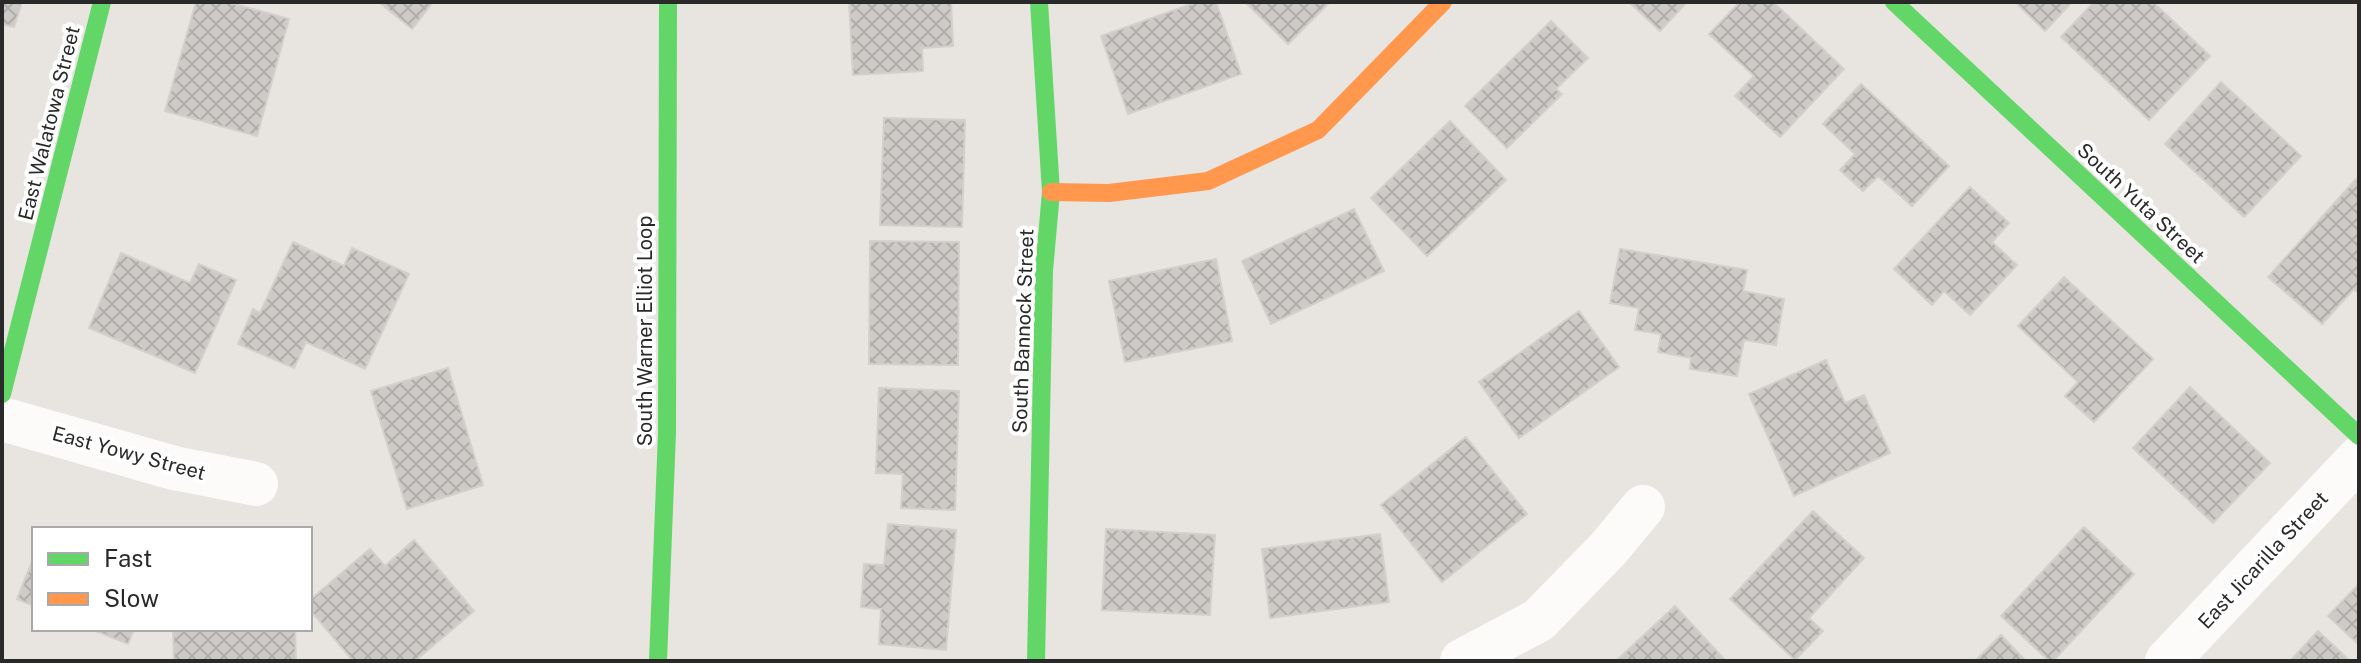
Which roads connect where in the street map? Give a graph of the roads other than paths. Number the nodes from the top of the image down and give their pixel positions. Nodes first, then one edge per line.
1 (102, 2) edge
2 (668, 2) edge
3 (1039, 2) edge
4 (1443, 2) edge
5 (1894, 2) edge
6 (1051, 192) junction
7 (2, 394) edge
8 (2, 419) edge
9 (2359, 436) edge
10 (2359, 458) edge
11 (256, 484) dead end
12 (1643, 507) dead end
13 (658, 661) edge
14 (1036, 661) edge
15 (1462, 661) edge
16 (2167, 661) edge

1 - 7 street, East Walatowa Street
2 - 13 street, South Warner Elliot Loop
3 - 6 street, South Bannock Street
4 - 6 street
5 - 9 street, South Yuta Street
6 - 14 street, South Bannock Street
8 - 11 street, East Yowy Street
10 - 16 street, East Jicarilla Street
12 - 15 street

